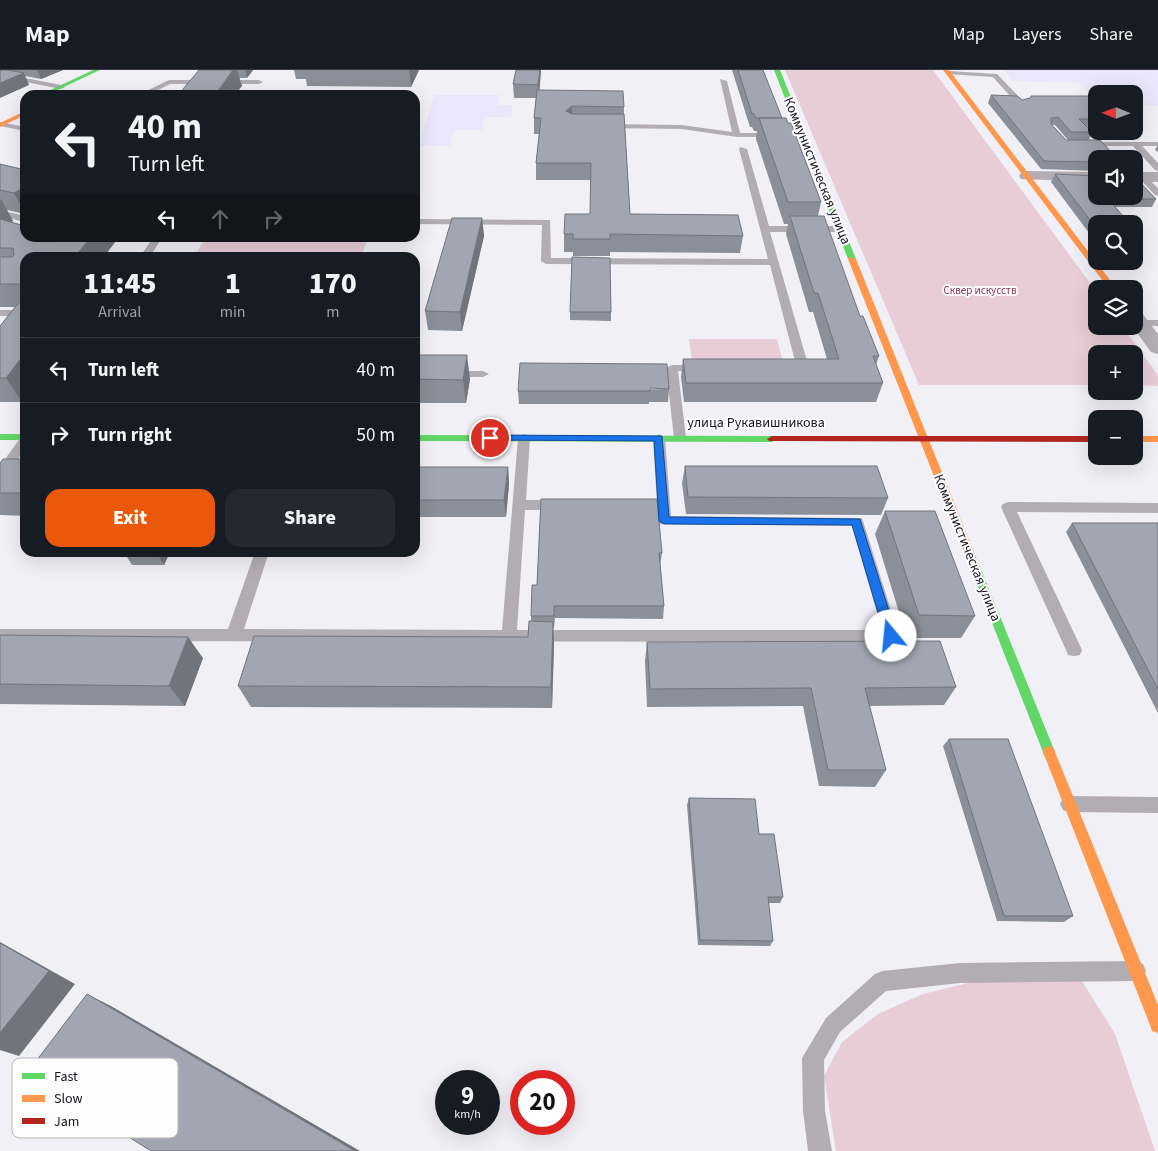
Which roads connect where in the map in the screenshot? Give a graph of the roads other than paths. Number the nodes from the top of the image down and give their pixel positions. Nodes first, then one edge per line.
1 (19, 70) edge
2 (776, 70) edge
3 (103, 72) edge
4 (947, 72) edge
5 (2, 76) edge
6 (723, 81) dead end
7 (257, 85) dead end
8 (59, 90) edge
9 (65, 90) edge
10 (152, 90) edge
11 (1022, 104) edge
12 (20, 107) edge
13 (20, 115) edge
14 (0, 121) edge
15 (598, 126) edge
16 (20, 127) edge
17 (737, 135) junction
18 (784, 135) edge
19 (1074, 144) edge
20 (1135, 144) junction
21 (1158, 144) edge
22 (743, 149) dead end
23 (1158, 168) edge
24 (1027, 176) junction
25 (1088, 176) edge
26 (1145, 177) edge
27 (1158, 193) edge
28 (0, 212) edge
29 (20, 218) edge
30 (420, 222) edge
31 (764, 229) junction
32 (840, 230) junction
33 (773, 262) junction
34 (1106, 280) edge
35 (0, 313) edge
36 (20, 313) edge
37 (1144, 321) edge
38 (1158, 348) edge
39 (709, 368) edge
40 (784, 368) edge
41 (420, 374) edge
42 (483, 374) dead end
43 (0, 437) edge
44 (420, 438) edge
45 (524, 438) junction
46 (658, 438) junction
47 (680, 438) junction
48 (20, 439) edge
49 (924, 439) junction
50 (1088, 439) edge
51 (1143, 439) edge
52 (1158, 439) edge
53 (20, 446) edge
54 (0, 475) edge
55 (519, 505) junction
56 (577, 505) edge
57 (1158, 508) edge
58 (260, 557) edge
59 (0, 634) edge
60 (234, 636) junction
61 (509, 636) junction
62 (1074, 650) dead end
63 (1069, 804) junction
64 (1158, 805) edge
65 (1136, 971) junction
66 (1158, 1025) edge
67 (820, 1151) edge

1 - 5 lane
2 - 32 street, Коммунистическая улица
3 - 9 street
4 - 11 lane
4 - 24 street
5 - 8 lane
6 - 17 lane
7 - 10 lane
12 - 14 street
13 - 14 street
14 - 16 lane
15 - 17 lane
17 - 18 lane
19 - 20 lane
20 - 21 lane
20 - 23 lane
22 - 31 lane
24 - 25 street
24 - 34 street
26 - 27 lane
28 - 29 lane
30 - 33 lane
31 - 32 lane
31 - 33 lane
32 - 49 street, Коммунистическая улица
33 - 40 lane
35 - 36 lane
37 - 38 street
39 - 47 lane
41 - 42 lane
43 - 48 street
44 - 45 street, улица Рукавишникова
45 - 46 street, улица Рукавишникова
45 - 55 lane
46 - 47 street, улица Рукавишникова
46 - 61 lane
47 - 49 street, улица Рукавишникова
49 - 50 street, улица Рукавишникова
49 - 63 street, Коммунистическая улица
51 - 52 street
53 - 54 lane
55 - 56 lane
55 - 61 lane
57 - 62 lane
58 - 60 lane
59 - 60 lane
60 - 61 lane
63 - 64 lane
63 - 65 street, Коммунистическая улица
65 - 66 street, Коммунистическая улица
65 - 67 lane

